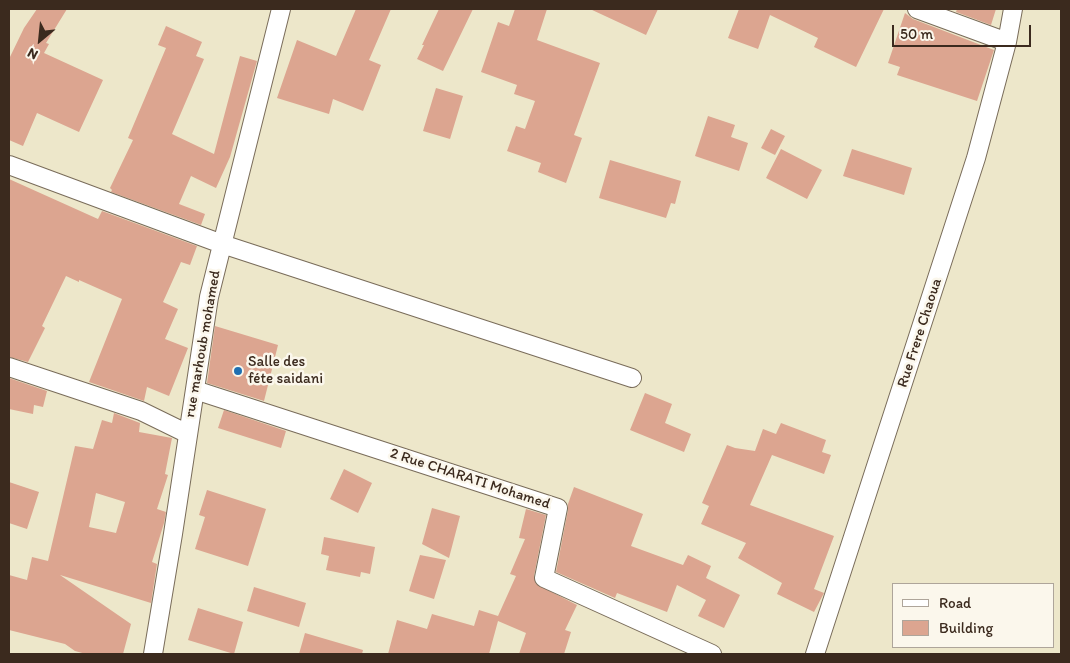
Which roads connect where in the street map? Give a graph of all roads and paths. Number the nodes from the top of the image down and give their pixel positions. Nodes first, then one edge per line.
1 (281, 9) edge
2 (917, 9) edge
3 (1013, 9) edge
4 (941, 13) edge
5 (1007, 42) junction
6 (9, 164) edge
7 (222, 244) junction
8 (9, 367) edge
9 (632, 378) dead end
10 (195, 390) junction
11 (188, 434) junction
12 (152, 654) edge
13 (712, 654) edge
14 (815, 654) edge

1 - 7 street, rue marhoub mohamed
2 - 4 street
3 - 5 street, Rue Frere Chaoua
4 - 5 street
5 - 14 street, Rue Frere Chaoua
6 - 7 street
7 - 9 street
7 - 10 street, rue marhoub mohamed
8 - 11 street
10 - 11 street, rue marhoub mohamed
10 - 13 street, 2 Rue CHARATI Mohamed
11 - 12 street, rue marhoub mohamed

